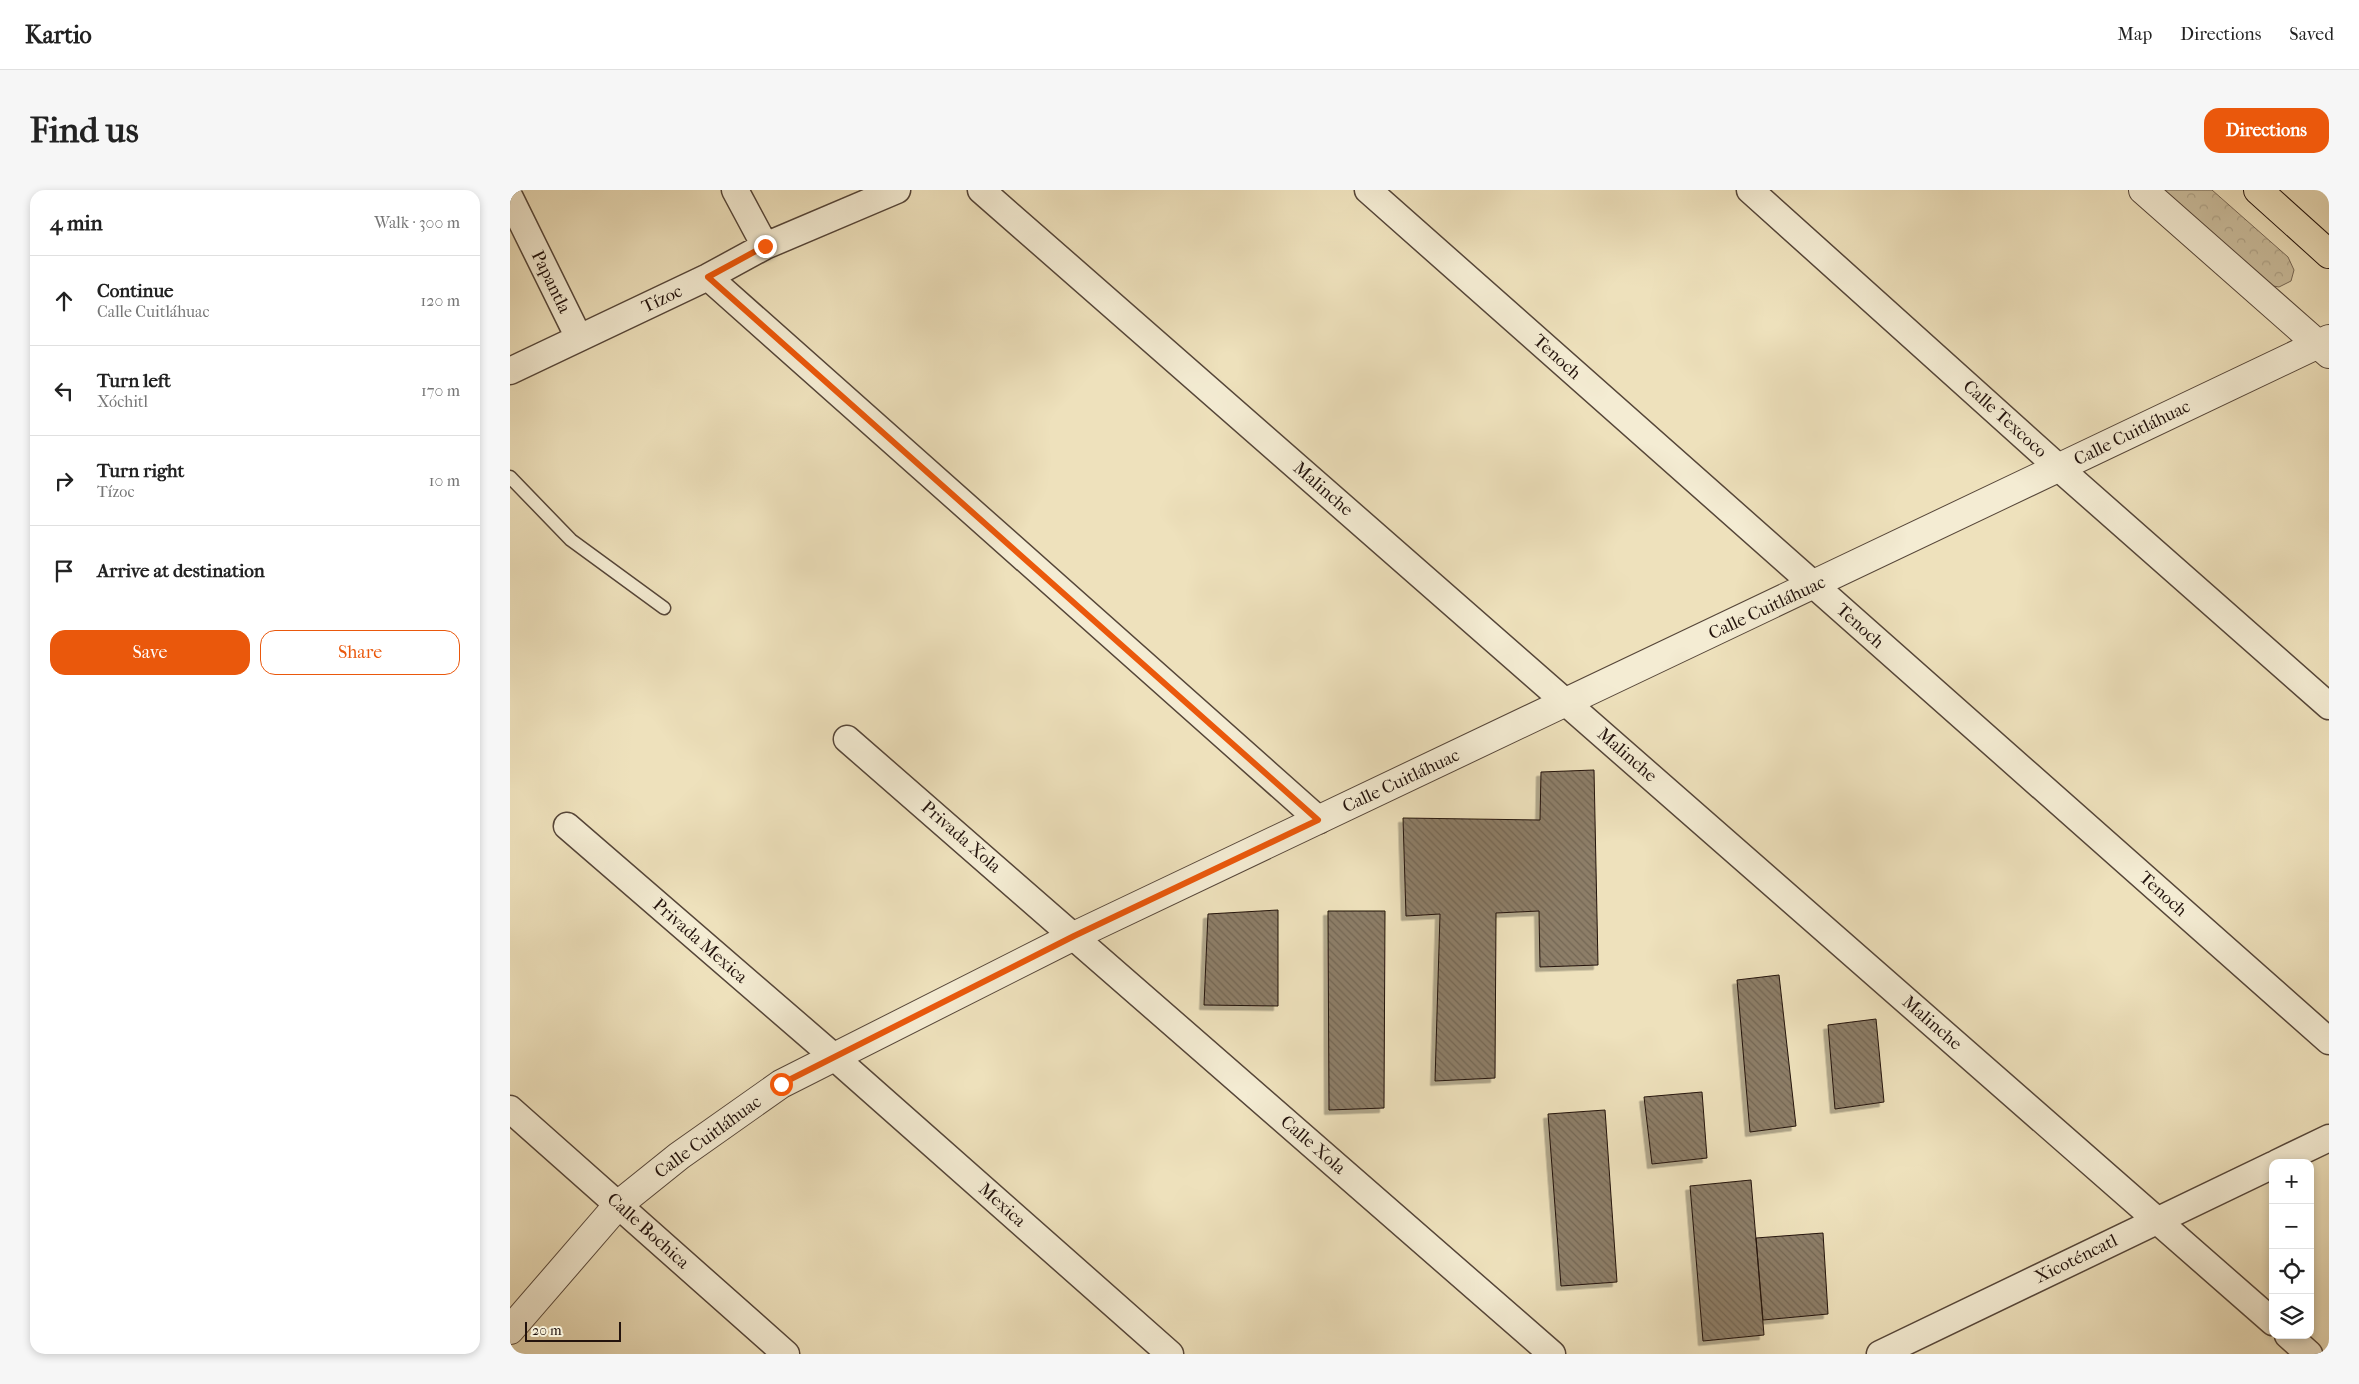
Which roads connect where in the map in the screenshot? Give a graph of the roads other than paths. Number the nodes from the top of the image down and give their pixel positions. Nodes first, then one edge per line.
1 (735, 190) edge
2 (897, 190) edge
3 (981, 190) edge
4 (1368, 190) edge
5 (1750, 190) edge
6 (2143, 190) edge
7 (2258, 190) edge
8 (510, 198) edge
9 (765, 246) junction
10 (2329, 254) edge
11 (708, 277) junction
12 (579, 338) junction
13 (2325, 346) edge
14 (510, 371) edge
15 (2059, 468) junction
16 (510, 477) edge
17 (1814, 585) junction
18 (664, 608) dead end
19 (1567, 702) junction
20 (2329, 706) edge
21 (847, 738) dead end
22 (1318, 820) junction
23 (567, 826) dead end
24 (1074, 936) junction
25 (2329, 1041) edge
26 (834, 1056) junction
27 (510, 1109) edge
28 (2329, 1138) edge
29 (2285, 1159) edge
30 (2269, 1167) edge
31 (618, 1205) junction
32 (2157, 1220) junction
33 (2269, 1318) edge
34 (510, 1330) edge
35 (2293, 1339) edge
36 (1916, 1347) edge
37 (786, 1354) edge
38 (1170, 1354) edge
39 (1552, 1354) edge
40 (1880, 1354) edge
41 (2310, 1354) edge

1 - 9 street
2 - 9 street, Tízoc
3 - 19 street, Malinche
4 - 17 street, Tenoch
5 - 15 street, Calle Texcoco
6 - 13 street
7 - 10 main road
8 - 12 street, Papantla
9 - 11 street, Tízoc
11 - 12 street, Tízoc
11 - 22 street
12 - 14 street, Tízoc
13 - 15 street, Calle Cuitláhuac
15 - 17 street, Calle Cuitláhuac
15 - 20 street, Calle Texcoco
16 - 18 lane
17 - 19 street, Calle Cuitláhuac
17 - 25 street, Tenoch
19 - 22 street, Calle Cuitláhuac
19 - 32 street, Malinche
21 - 24 street, Privada Xola
22 - 24 street, Calle Cuitláhuac
23 - 26 street, Privada Mexica
24 - 26 street, Calle Cuitláhuac
24 - 39 street, Calle Xola
26 - 31 street, Calle Cuitláhuac
26 - 38 street, Mexica
27 - 31 street, Calle Bochica
28 - 29 street
30 - 32 street, Xicoténcatl
31 - 34 street, Calle Cuitláhuac
31 - 37 street, Calle Bochica
32 - 33 street, Malinche
32 - 36 street, Xicoténcatl
35 - 41 street
36 - 40 street, Xicoténcatl

